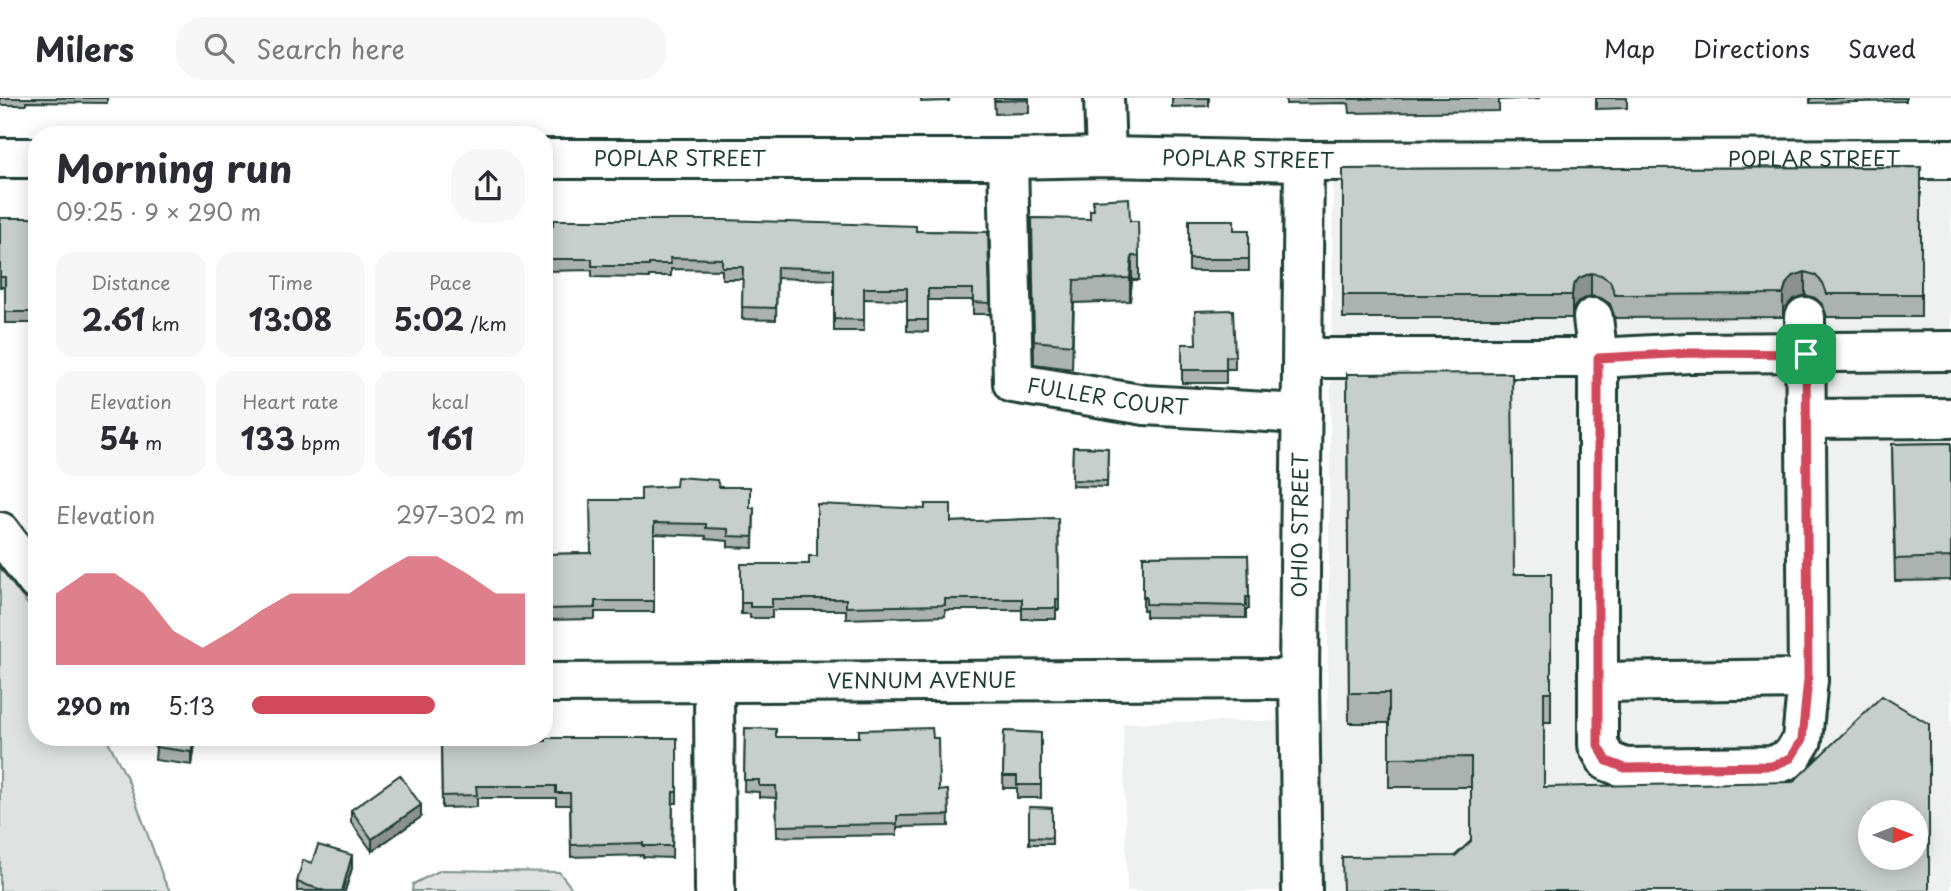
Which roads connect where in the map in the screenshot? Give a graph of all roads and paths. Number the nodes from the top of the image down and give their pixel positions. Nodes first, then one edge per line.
1 (1104, 98) edge
2 (1106, 157) junction
3 (0, 158) edge
4 (28, 158) edge
5 (553, 159) edge
6 (1008, 159) junction
7 (1951, 159) edge
8 (1304, 161) junction
9 (1593, 318) dead end
10 (1806, 335) junction
11 (1951, 351) edge
12 (1303, 358) junction
13 (1598, 358) junction
14 (1302, 414) junction
15 (1950, 418) edge
16 (1807, 419) junction
17 (0, 532) edge
18 (28, 569) edge
19 (1299, 679) junction
20 (1808, 679) junction
21 (714, 682) junction
22 (1598, 682) junction
23 (553, 683) edge
24 (715, 891) edge
25 (1302, 891) edge

1 - 2 street
2 - 6 street, POPLAR STREET
2 - 8 street, POPLAR STREET
3 - 4 street
5 - 6 street, POPLAR STREET
6 - 14 street, FULLER COURT
7 - 8 street, POPLAR STREET
8 - 12 street, OHIO STREET
9 - 13 street
10 - 11 street
10 - 13 street
10 - 16 street
12 - 13 street
12 - 14 street, OHIO STREET
13 - 22 street
14 - 19 street, OHIO STREET
15 - 16 street
16 - 20 street
17 - 18 street
19 - 21 street, VENNUM AVENUE
19 - 25 street, OHIO STREET
20 - 22 street
20 - 22 street
21 - 23 street, VENNUM AVENUE
21 - 24 street

